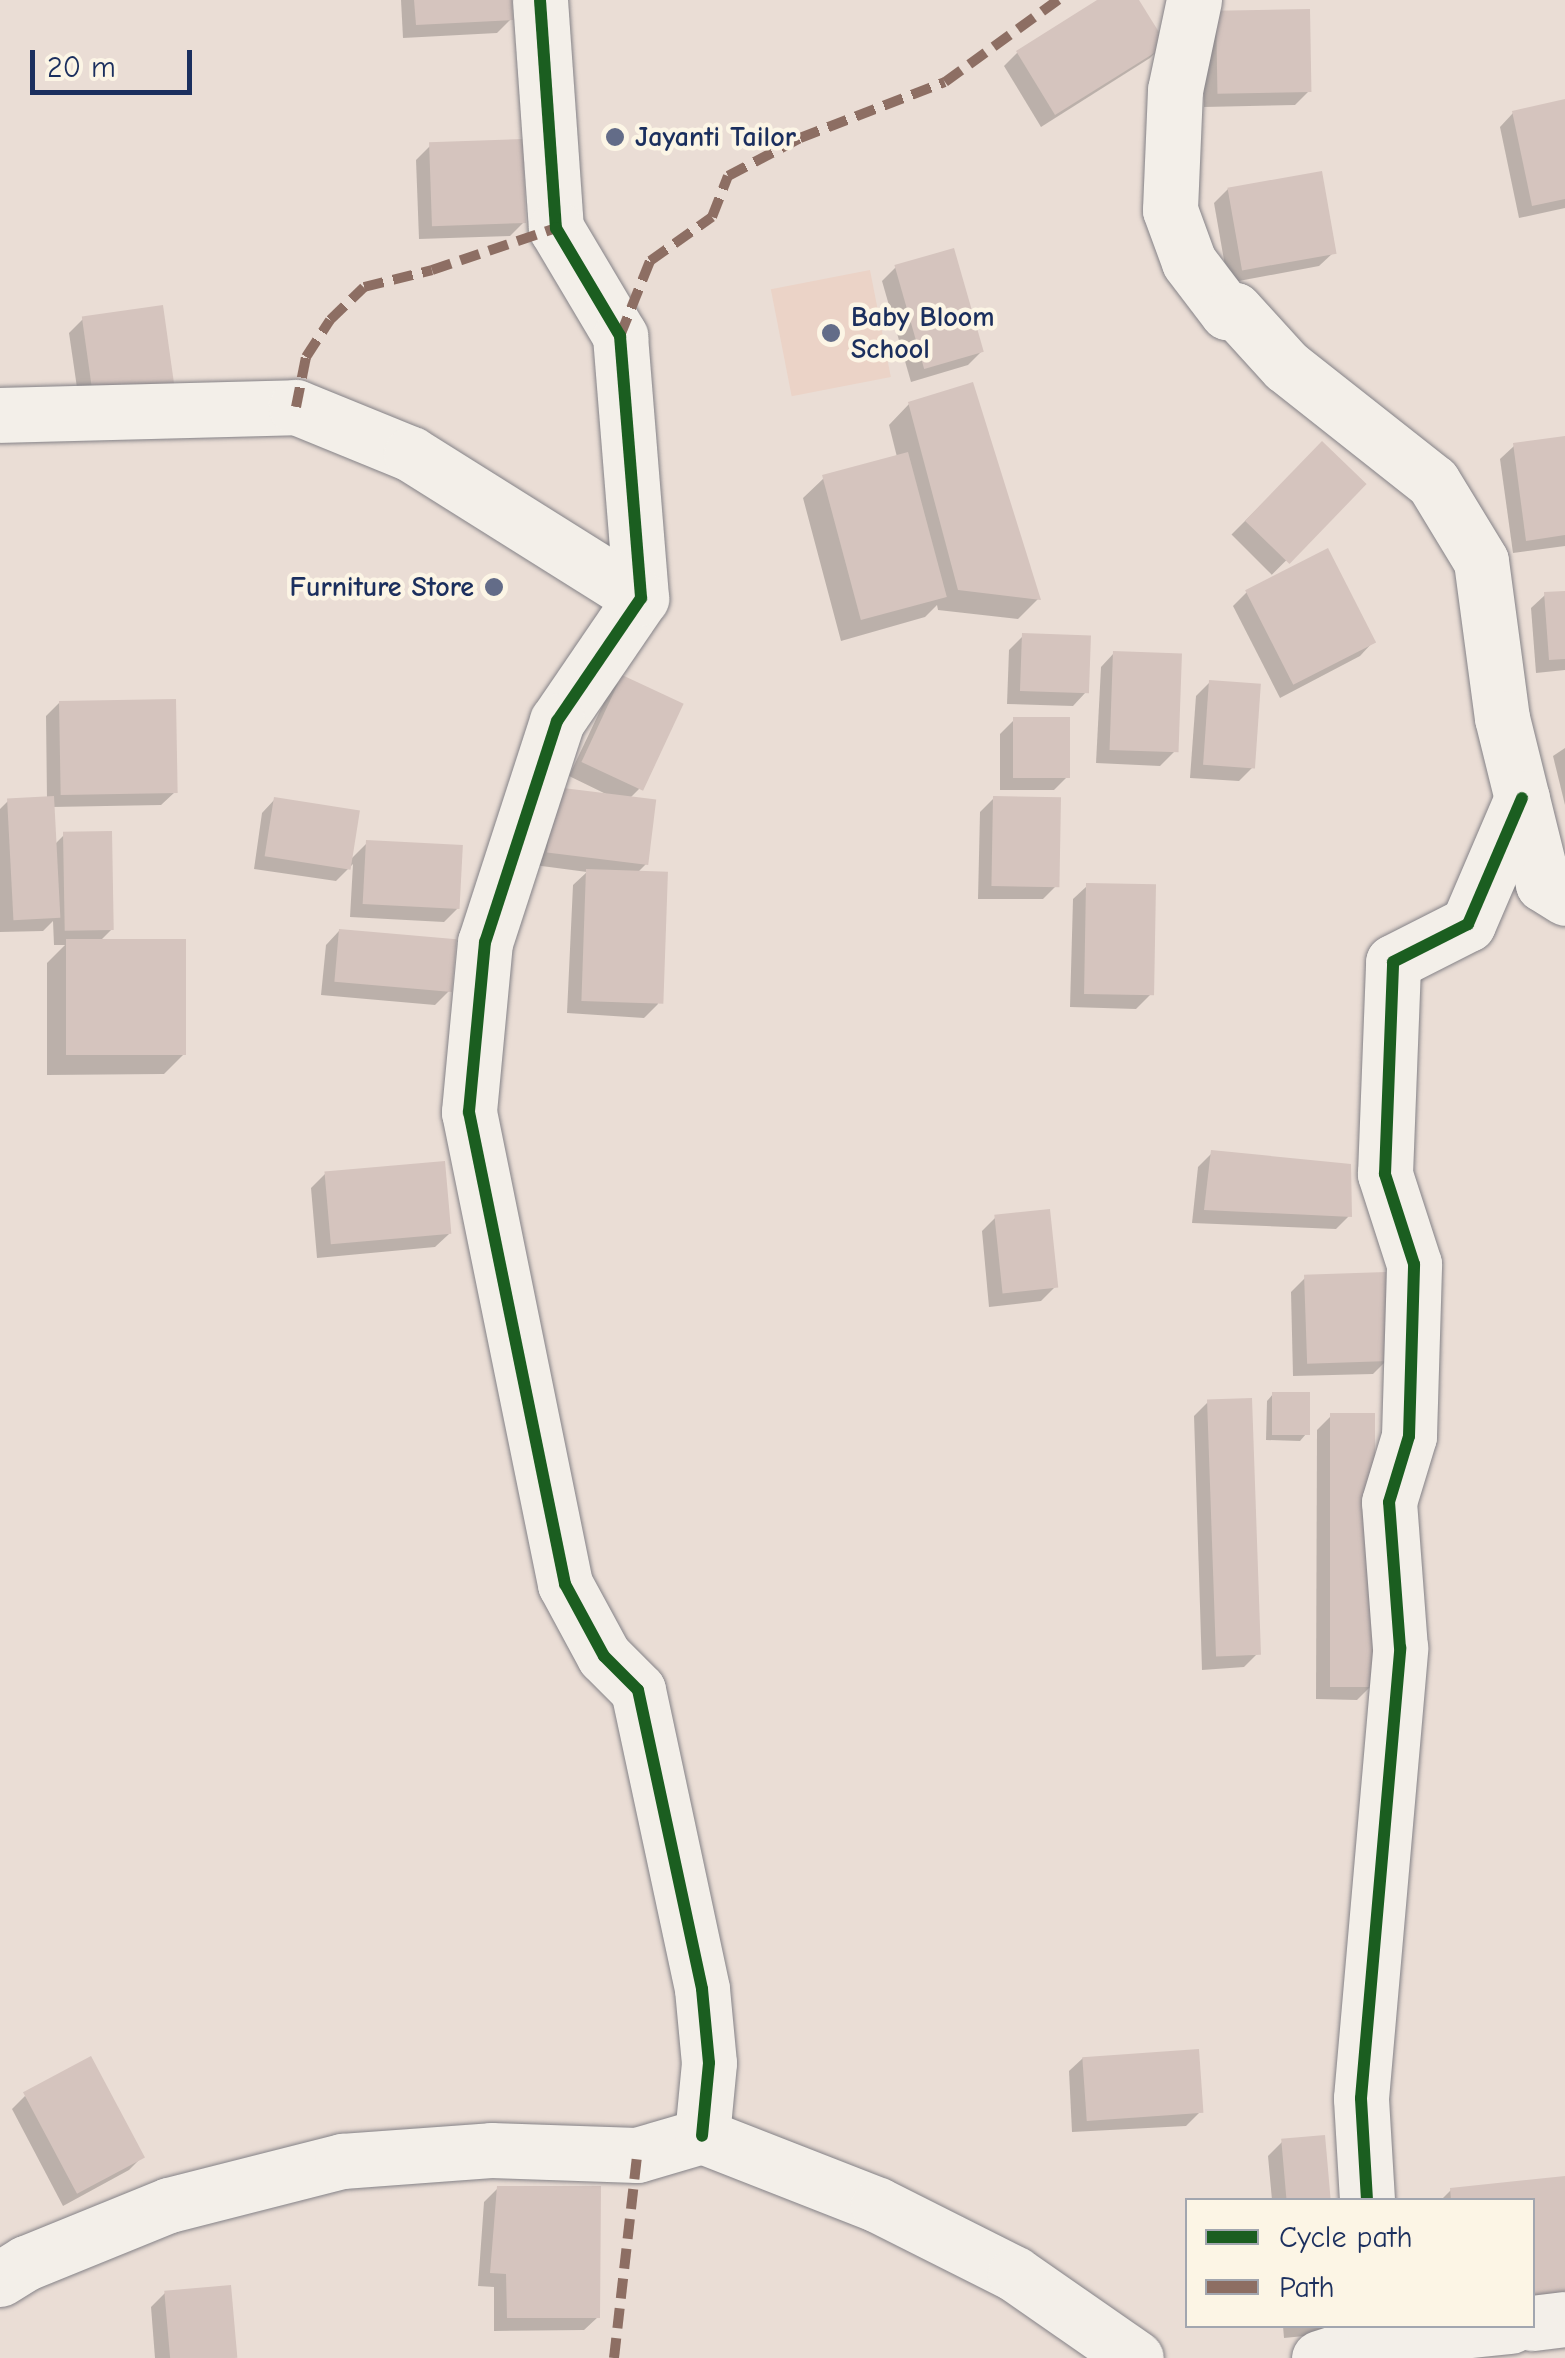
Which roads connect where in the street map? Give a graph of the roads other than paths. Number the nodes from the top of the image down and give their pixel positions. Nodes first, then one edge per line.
1 (540, 0) edge
2 (1194, 0) edge
3 (0, 415) edge
4 (641, 598) junction
5 (1522, 798) junction
6 (1565, 898) edge
7 (702, 2136) junction
8 (1367, 2198) edge
9 (0, 2279) edge
10 (1565, 2320) edge
11 (1535, 2323) edge
12 (1492, 2328) edge
13 (1375, 2341) edge
14 (1136, 2358) edge
15 (1319, 2358) edge

1 - 4 street
2 - 5 street
3 - 4 street
4 - 7 street
5 - 6 street
5 - 8 street
7 - 9 street
7 - 14 street
10 - 11 street
12 - 13 street
13 - 15 street

